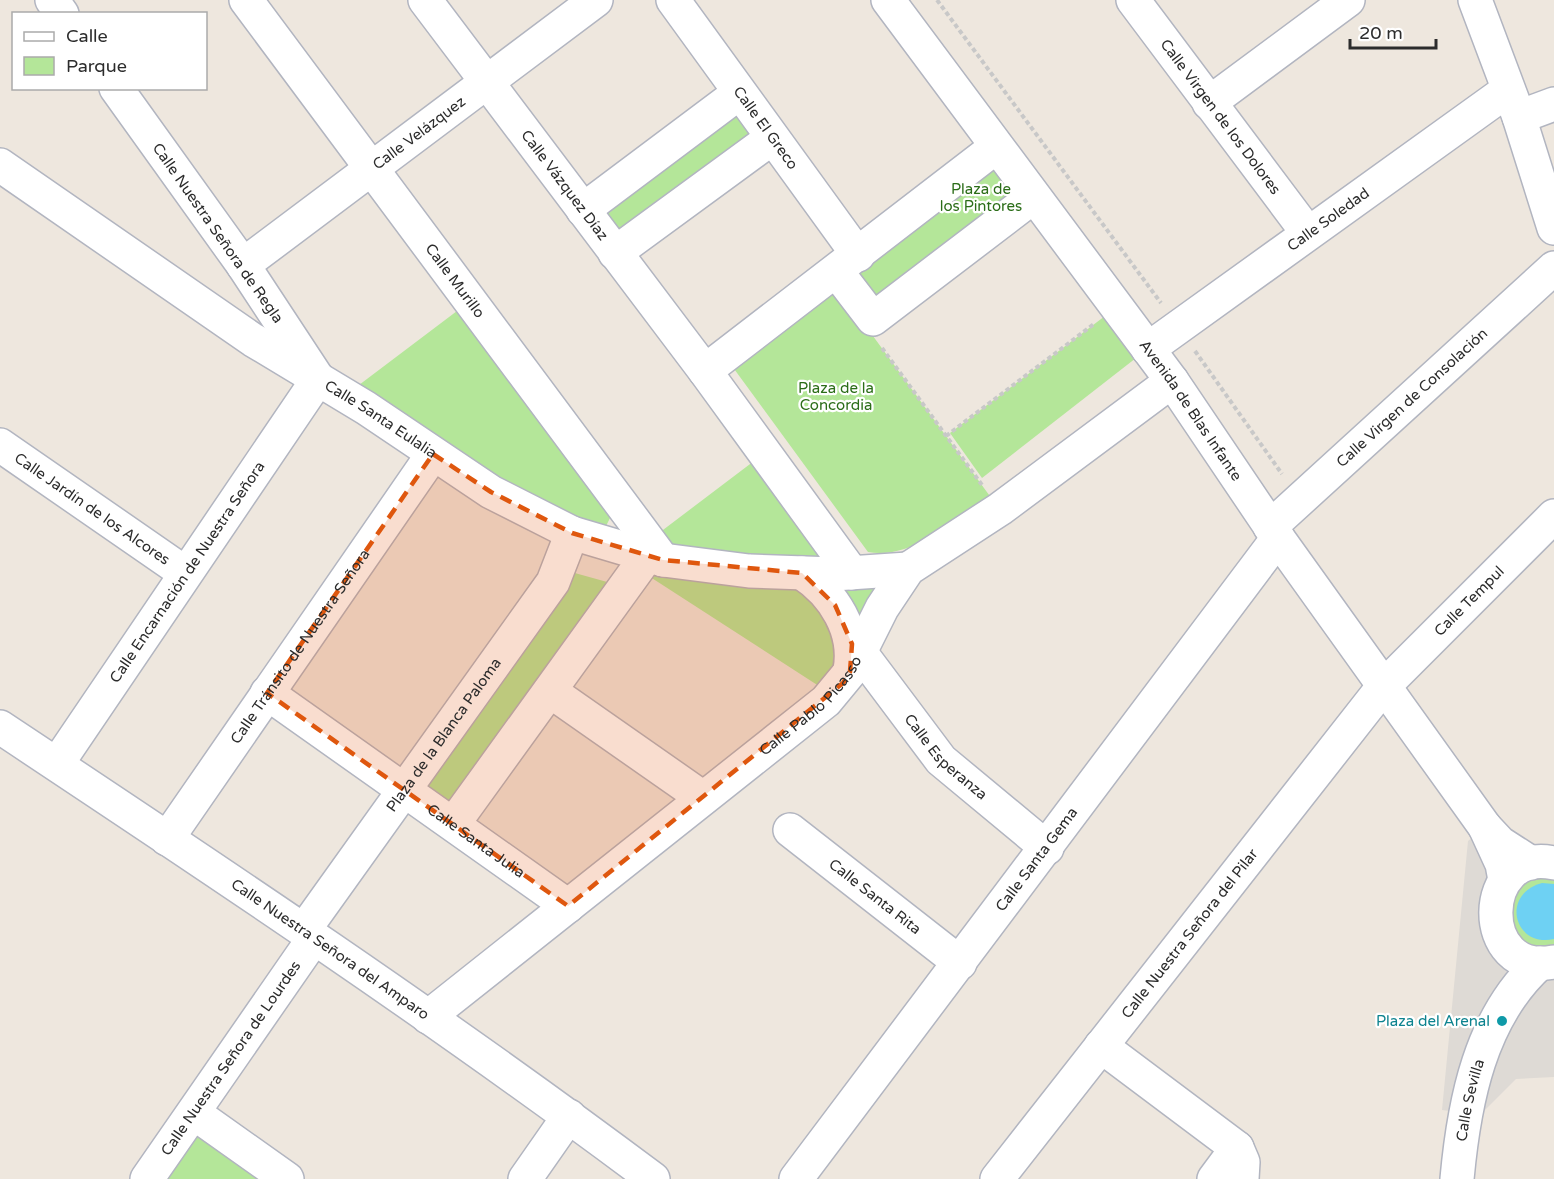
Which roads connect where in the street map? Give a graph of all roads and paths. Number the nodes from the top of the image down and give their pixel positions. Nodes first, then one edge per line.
1 (246, 0) edge
2 (425, 0) edge
3 (596, 0) edge
4 (673, 0) edge
5 (888, 0) edge
6 (1133, 0) edge
7 (1475, 0) edge
8 (1344, 1) edge
9 (486, 82) junction
10 (117, 90) edge
11 (739, 93) junction
12 (1209, 104) junction
13 (1514, 104) junction
14 (1554, 105) edge
15 (772, 138) junction
16 (996, 147) junction
17 (0, 165) edge
18 (370, 171) junction
19 (1033, 197) junction
20 (583, 210) junction
21 (1554, 228) edge
22 (1307, 232) junction
23 (615, 253) junction
24 (848, 264) junction
25 (243, 265) junction
26 (1554, 268) edge
27 (1116, 308) junction
28 (877, 341) dead end
29 (1148, 349) junction
30 (705, 371) junction
31 (318, 379) junction
32 (1172, 381) junction
33 (946, 436) junction
34 (0, 445) edge
35 (433, 454) junction
36 (1000, 509) junction
37 (1554, 516) edge
38 (1274, 532) junction
39 (572, 533) junction
40 (655, 558) junction
41 (908, 569) junction
42 (185, 573) junction
43 (802, 573) junction
44 (852, 573) junction
45 (855, 662) junction
46 (1383, 687) junction
47 (550, 691) junction
48 (267, 693) junction
49 (0, 727) edge
50 (57, 764) junction
51 (406, 789) junction
52 (703, 798) junction
53 (454, 823) junction
54 (790, 830) dead end
55 (167, 839) junction
56 (1047, 848) junction
57 (1530, 869) edge
58 (568, 906) junction
59 (309, 934) junction
60 (1505, 945) junction
61 (960, 963) junction
62 (1547, 963) edge
63 (428, 1017) junction
64 (1494, 1026) junction
65 (1101, 1046) junction
66 (194, 1113) junction
67 (569, 1116) junction
68 (1239, 1163) edge
69 (147, 1179) edge
70 (286, 1179) edge
71 (525, 1179) edge
72 (652, 1179) edge
73 (796, 1179) edge
74 (997, 1179) edge
75 (1214, 1179) edge
76 (1457, 1179) edge

1 - 18 street, Calle Murillo
2 - 9 street, Calle Vázquez Díaz
3 - 9 street, Calle Velázquez
4 - 11 street, Calle El Greco
5 - 16 street, Avenida de Blas Infante
6 - 12 street, Calle Virgen de los Dolores
7 - 13 street
8 - 12 street
9 - 18 street, Calle Velázquez
9 - 20 street, Calle Vázquez Díaz
10 - 25 street, Calle Nuestra Señora de Regla
11 - 15 street, Calle El Greco
11 - 20 street
12 - 22 street, Calle Virgen de los Dolores
13 - 14 street, Calle Soledad
13 - 21 street
13 - 22 street, Calle Soledad
15 - 23 street
15 - 24 street, Calle El Greco
16 - 19 street, Avenida de Blas Infante
16 - 24 street
17 - 31 street, Calle Santa Eulalia
18 - 25 street, Calle Velázquez
18 - 40 street, Calle Murillo
19 - 24 street
19 - 27 street, Avenida de Blas Infante
20 - 23 street, Calle Vázquez Díaz
22 - 29 street, Calle Soledad
23 - 30 street, Calle Vázquez Díaz
24 - 30 street
25 - 31 street, Calle Nuestra Señora de Regla
26 - 38 street, Calle Virgen de Consolación
27 - 29 street, Avenida de Blas Infante
27 - 33 path
28 - 33 path
29 - 32 street, Avenida de Blas Infante
30 - 44 street, Calle Vázquez Díaz
31 - 35 street, Calle Santa Eulalia
31 - 42 street, Calle Encarnación de Nuestra Señora
32 - 36 street, Calle Pablo Picasso
32 - 38 street, Avenida de Blas Infante
33 - 36 path
34 - 42 street, Calle Jardín de los Alcores
35 - 39 street, Calle Santa Eulalia
35 - 48 street, Calle Tránsito de Nuestra Señora
36 - 41 street, Calle Pablo Picasso
37 - 46 street, Calle Tempul
38 - 46 street, Avenida de Blas Infante
38 - 56 street, Calle Santa Gema
39 - 40 street, Calle Santa Eulalia
39 - 51 street, Plaza de la Blanca Paloma
40 - 43 street, Calle Santa Eulalia
40 - 47 street
41 - 44 street, Calle Santa Eulalia
41 - 45 street, Calle Pablo Picasso
42 - 50 street, Calle Encarnación de Nuestra Señora
43 - 44 street, Calle Santa Eulalia
43 - 45 street
45 - 52 street, Calle Pablo Picasso
45 - 56 street, Calle Esperanza
46 - 57 street, Avenida de Blas Infante
46 - 65 street, Calle Nuestra Señora del Pilar
47 - 52 street
47 - 53 street
48 - 51 street, Calle Santa Julia
48 - 55 street, Calle Tránsito de Nuestra Señora
49 - 50 street, Calle Nuestra Señora del Amparo
50 - 55 street, Calle Nuestra Señora del Amparo
51 - 53 street, Calle Santa Julia
51 - 59 street, Plaza de la Blanca Paloma
52 - 58 street, Calle Pablo Picasso
53 - 58 street, Calle Santa Julia
54 - 61 street, Calle Santa Rita
55 - 59 street, Calle Nuestra Señora del Amparo
56 - 61 street, Calle Santa Gema
57 - 60 street
58 - 63 street, Calle Pablo Picasso
59 - 63 street, Calle Nuestra Señora del Amparo
59 - 66 street, Calle Nuestra Señora de Lourdes
60 - 62 street
60 - 64 street
61 - 73 street, Calle Santa Gema
62 - 64 street
63 - 67 street, Calle Nuestra Señora del Amparo
64 - 76 street, Calle Sevilla
65 - 68 street
65 - 74 street, Calle Nuestra Señora del Pilar
66 - 69 street, Calle Nuestra Señora de Lourdes
66 - 70 street
67 - 71 street
67 - 72 street, Calle Nuestra Señora del Amparo
68 - 75 street

